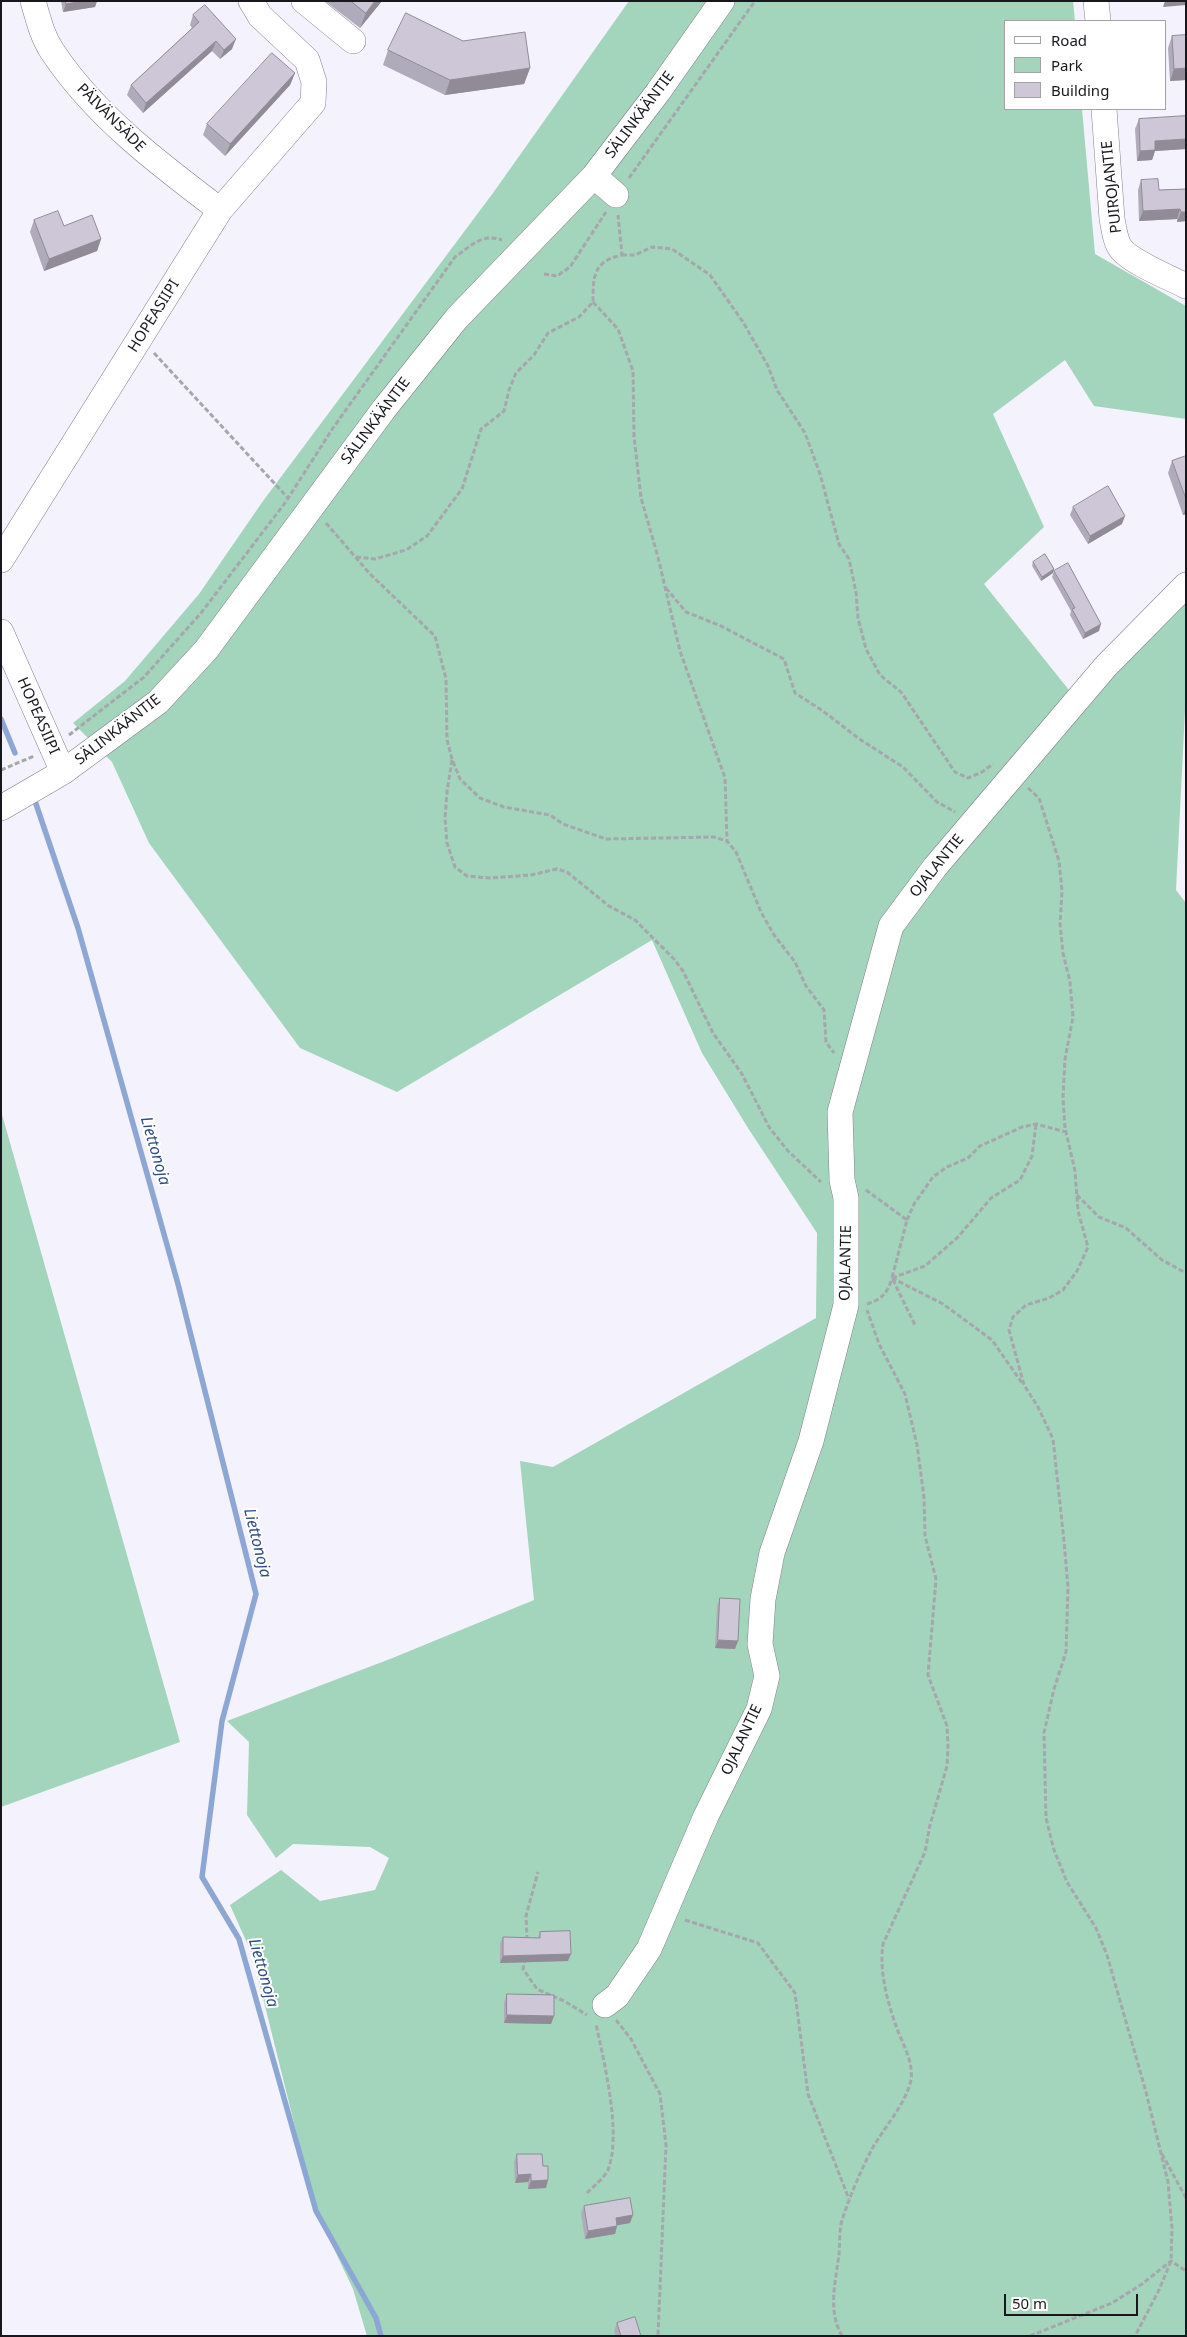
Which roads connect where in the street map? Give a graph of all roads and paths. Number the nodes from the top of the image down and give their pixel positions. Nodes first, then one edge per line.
1 (33, 1) edge
2 (251, 1) edge
3 (304, 1) edge
4 (722, 1) edge
5 (755, 1) edge
6 (1096, 1) edge
7 (1098, 20) edge
8 (353, 41) dead end
9 (1104, 110) edge
10 (594, 176) junction
11 (616, 195) junction
12 (220, 210) junction
13 (502, 240) dead end
14 (622, 255) junction
15 (544, 274) dead end
16 (1186, 286) edge
17 (593, 302) junction
18 (154, 353) dead end
19 (288, 498) dead end
20 (296, 508) junction
21 (355, 557) junction
22 (1, 560) edge
23 (1186, 585) edge
24 (665, 587) junction
25 (1, 632) edge
26 (51, 748) junction
27 (452, 759) junction
28 (1, 770) edge
29 (63, 772) junction
30 (1016, 772) junction
31 (1, 808) edge
32 (973, 822) junction
33 (727, 841) junction
34 (849, 1073) junction
35 (1036, 1124) junction
36 (1066, 1133) junction
37 (844, 1189) junction
38 (1077, 1195) junction
39 (907, 1220) junction
40 (1186, 1273) edge
41 (892, 1278) junction
42 (856, 1305) junction
43 (915, 1325) dead end
44 (1024, 1385) junction
45 (538, 1872) dead end
46 (665, 1913) junction
47 (527, 1944) edge
48 (526, 1952) edge
49 (600, 2013) junction
50 (1159, 2149) junction
51 (587, 2193) dead end
52 (1186, 2198) edge
53 (849, 2199) junction
54 (1171, 2261) junction
55 (1186, 2271) edge
56 (658, 2336) edge
57 (842, 2336) edge
58 (1030, 2336) edge
59 (1135, 2336) edge

1 - 12 street, PÄIVÄNSÄDE
2 - 12 street, HOPEASIIPI
3 - 8 street
4 - 10 street, SÄLINKÄÄNTIE
5 - 11 path
6 - 7 street
9 - 16 street, PUIROJANTIE
10 - 11 street
10 - 20 street, SÄLINKÄÄNTIE
11 - 14 path
11 - 15 path
12 - 22 street, HOPEASIIPI
13 - 20 path
14 - 17 path
14 - 30 path
17 - 21 path
17 - 24 path
18 - 19 path
20 - 21 path
20 - 26 path
20 - 29 street, SÄLINKÄÄNTIE
21 - 27 path
23 - 30 street, OJALANTIE
24 - 32 path
24 - 33 path
25 - 26 street, HOPEASIIPI
26 - 28 path
26 - 29 street, HOPEASIIPI
27 - 33 path
27 - 37 path
29 - 31 street, SÄLINKÄÄNTIE
30 - 32 street, OJALANTIE
30 - 36 path
32 - 34 street, OJALANTIE
33 - 34 path
34 - 37 street, OJALANTIE
35 - 36 path
35 - 39 path
35 - 41 path
36 - 38 path
37 - 39 path
37 - 42 street, OJALANTIE
38 - 40 path
38 - 44 path
39 - 41 path
41 - 42 path
41 - 43 path
41 - 44 path
42 - 46 street, OJALANTIE
42 - 53 path
44 - 50 path
45 - 47 path
46 - 49 street, OJALANTIE
46 - 53 path
48 - 49 path
49 - 51 path
49 - 56 path
50 - 52 path
50 - 54 path
53 - 57 path
54 - 55 path
54 - 58 path
54 - 59 path

